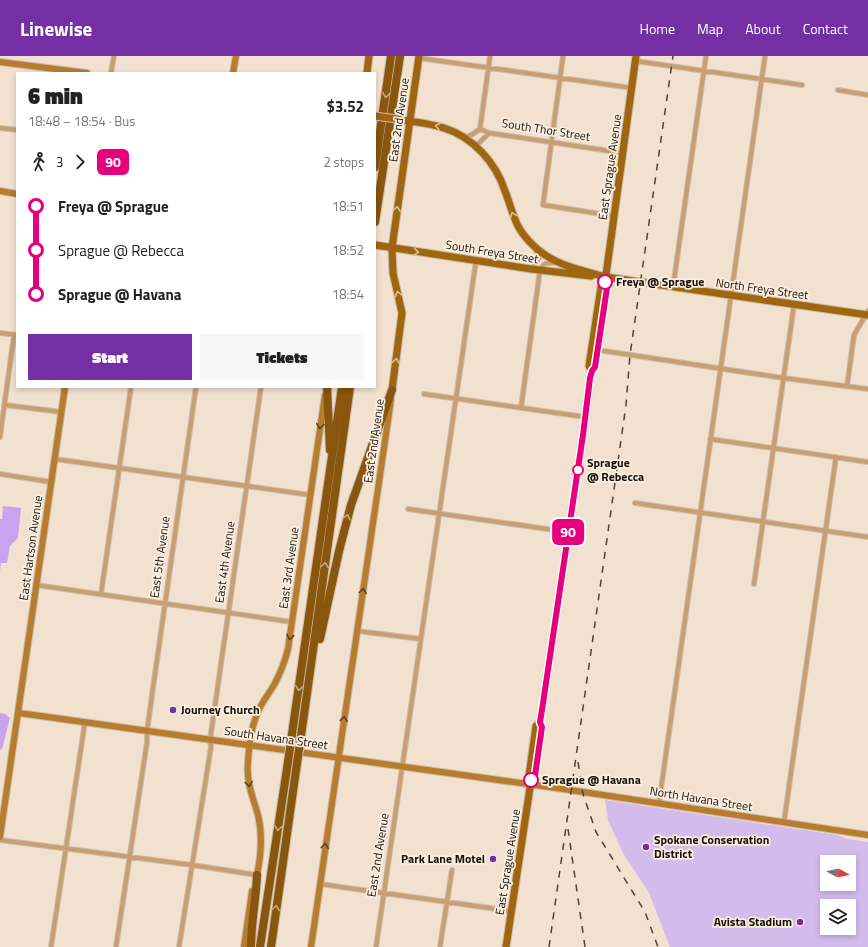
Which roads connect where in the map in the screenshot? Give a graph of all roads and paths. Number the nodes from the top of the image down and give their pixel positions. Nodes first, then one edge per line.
1 (114, 56) edge
2 (236, 56) edge
3 (369, 56) edge
4 (391, 56) edge
5 (400, 56) edge
6 (490, 56) edge
7 (563, 56) edge
8 (706, 56) edge
9 (765, 56) edge
10 (419, 57) edge
11 (636, 58) edge
12 (0, 62) edge
13 (489, 67) junction
14 (703, 71) junction
15 (75, 72) edge
16 (111, 72) edge
17 (233, 72) edge
18 (367, 72) edge
19 (560, 78) junction
20 (762, 80) junction
21 (802, 86) dead end
22 (632, 88) junction
23 (838, 90) dead end
24 (868, 95) edge
25 (376, 116) edge
26 (410, 121) junction
27 (0, 128) edge
28 (480, 129) junction
29 (16, 130) edge
30 (489, 133) junction
31 (464, 138) junction
32 (551, 143) junction
33 (476, 146) junction
34 (623, 153) junction
35 (376, 160) edge
36 (0, 191) edge
37 (16, 194) edge
38 (376, 215) edge
39 (614, 216) junction
40 (376, 246) edge
41 (534, 247) junction
42 (392, 248) junction
43 (476, 261) junction
44 (560, 263) junction
45 (531, 269) junction
46 (540, 270) junction
47 (605, 280) junction
48 (673, 288) junction
49 (732, 296) junction
50 (794, 305) junction
51 (867, 313) edge
52 (0, 333) edge
53 (16, 335) edge
54 (598, 350) junction
55 (721, 369) junction
56 (592, 371) junction
57 (783, 378) junction
58 (847, 386) junction
59 (65, 388) edge
60 (131, 388) edge
61 (196, 388) edge
62 (261, 388) edge
63 (327, 388) edge
64 (327, 388) edge
65 (342, 388) edge
66 (350, 388) edge
67 (868, 389) edge
68 (392, 390) junction
69 (424, 394) dead end
70 (456, 399) junction
71 (5, 405) junction
72 (521, 408) junction
73 (61, 412) junction
74 (585, 417) junction
75 (0, 437) edge
76 (710, 439) junction
77 (773, 448) junction
78 (836, 458) junction
79 (55, 459) junction
80 (868, 462) edge
81 (119, 468) junction
82 (331, 469) junction
83 (0, 474) edge
84 (183, 477) junction
85 (51, 482) junction
86 (247, 486) junction
87 (310, 495) junction
88 (635, 503) dead end
89 (408, 509) dead end
90 (700, 512) junction
91 (440, 514) junction
92 (763, 521) junction
93 (825, 530) junction
94 (568, 532) junction
95 (868, 537) edge
96 (754, 584) dead end
97 (36, 585) junction
98 (102, 594) junction
99 (164, 604) junction
100 (229, 613) junction
101 (292, 622) junction
102 (357, 630) junction
103 (421, 639) junction
104 (19, 713) junction
105 (303, 720) junction
106 (85, 722) junction
107 (147, 731) junction
108 (210, 740) junction
109 (250, 745) junction
110 (339, 758) junction
111 (403, 766) junction
112 (531, 783) junction
113 (658, 803) junction
114 (784, 822) junction
115 (868, 835) edge
116 (0, 837) edge
117 (0, 840) edge
118 (66, 849) junction
119 (130, 857) junction
120 (192, 866) junction
121 (452, 870) dead end
122 (257, 875) junction
123 (320, 884) junction
124 (384, 894) junction
125 (447, 903) junction
126 (511, 911) junction
127 (51, 947) edge
128 (116, 947) edge
129 (179, 947) edge
130 (244, 947) edge
131 (251, 947) edge
132 (260, 947) edge
133 (271, 947) edge
134 (311, 947) edge
135 (376, 947) edge
136 (440, 947) edge
137 (506, 947) edge

1 - 16 street
2 - 17 street
3 - 18 main road
4 -> 35 highway
5 - 38 highway
6 - 13 street
7 - 19 street
8 - 14 street
9 - 20 street
10 - 13 street
10 - 26 main road, East 2nd Avenue
11 - 14 street
11 - 22 main road, East Sprague Avenue
12 - 15 street
13 - 19 street
13 - 28 street
14 - 20 street
14 - 48 street
19 - 22 street
19 - 32 street
20 - 21 street
20 - 49 street
22 - 34 main road, East Sprague Avenue
23 - 24 street
25 - 26 main road, bridge
31 -> 26 main road
42 -> 26 main road, East 2nd Avenue
27 - 29 street
28 - 30 street, South Thor Street
28 - 31 street
30 - 32 street, South Thor Street
30 - 33 street, South Thor Street
31 - 33 main road
32 - 34 street, South Thor Street
32 - 39 street
41 -> 33 main road
34 - 39 main road, East Sprague Avenue
36 - 37 street
39 - 47 main road, East Sprague Avenue
40 - 42 main road, South Freya Street
41 - 44 main road
41 - 45 street
42 -> 43 main road, South Freya Street
68 -> 42 main road, East 2nd Avenue
43 - 45 main road, South Freya Street
43 - 70 street, East 2nd Avenue
44 - 46 street
44 - 47 main road
45 - 46 main road, South Freya Street
46 - 47 main road, South Freya Street
46 - 72 street
47 - 48 main road, North Freya Street
47 - 54 main road, East Sprague Avenue
47 - 56 main road, East Sprague Avenue
48 - 49 main road, North Freya Street
49 - 50 main road, North Freya Street
49 - 55 street
50 - 51 main road, North Freya Street
50 - 57 street
51 - 58 street
52 - 53 street
53 - 71 street
54 - 55 street
54 - 56 main road, East Sprague Avenue
55 - 57 street
55 - 76 street
56 - 74 main road, East Sprague Avenue
57 - 58 street
57 - 77 street
58 - 67 street
59 - 73 street, East Hartson Avenue
60 - 81 street
61 - 84 street, East 5th Avenue
62 - 86 street, East 4th Avenue
63 - 82 highway
64 -> 87 street, East 3rd Avenue
65 - 82 highway
105 -> 66 highway
102 -> 68 street, East 2nd Avenue
105 -> 68 highway
69 - 70 street
70 - 72 street
70 - 91 street, East 2nd Avenue
71 - 73 street
71 - 75 street
72 - 74 street
73 - 79 street, East Hartson Avenue
74 - 94 main road, East Sprague Avenue
76 - 77 street
76 - 90 street
77 - 78 street
77 - 92 street
78 - 80 street
78 - 93 street
79 - 81 street
79 - 85 street, East Hartson Avenue
81 - 84 street
81 - 98 street
82 -> 132 highway, bridge
83 - 85 street
84 - 86 street
84 - 99 street, East 5th Avenue
85 - 97 street, East Hartson Avenue
86 - 87 street
86 - 100 street, East 4th Avenue
87 - 101 street, East 3rd Avenue
88 - 90 street
89 - 91 street
90 - 92 street
90 - 113 street
91 - 94 street
91 - 103 street, East 2nd Avenue
92 - 93 street
92 - 96 street
93 - 95 street
93 - 114 street
94 - 112 main road, East Sprague Avenue
97 - 98 street
97 - 104 street, East Hartson Avenue
98 - 99 street
99 - 100 street
99 - 107 street, East 5th Avenue
100 - 101 street
100 - 108 street, East 4th Avenue
101 -> 109 street, East 3rd Avenue
102 - 103 street
110 -> 102 street, East 2nd Avenue
103 - 111 street, East 2nd Avenue
104 - 106 street, South Havana Street
104 - 116 street, East Hartson Avenue
133 -> 105 highway, bridge
106 - 107 street, South Havana Street
106 - 118 street
107 - 108 street, South Havana Street
107 - 119 street, East 5th Avenue
108 - 109 street, South Havana Street
108 - 120 street
109 - 110 street, South Havana Street
109 -> 122 street
110 - 111 street, South Havana Street
123 -> 110 street
111 - 112 street, South Havana Street
111 - 124 street, East 2nd Avenue
112 - 113 street, North Havana Street
112 - 126 main road, East Sprague Avenue
113 - 114 street, North Havana Street
114 - 115 street, North Havana Street
117 - 118 street
118 - 119 street
118 - 127 street
119 - 120 street
119 - 128 street, East 5th Avenue
120 - 122 street
120 - 129 street
121 - 125 street
122 - 130 street
122 - 131 highway
123 - 124 street
123 - 134 street
124 - 125 street
124 - 135 street, East 2nd Avenue
125 - 126 street
125 - 136 street
126 - 137 main road, East Sprague Avenue

